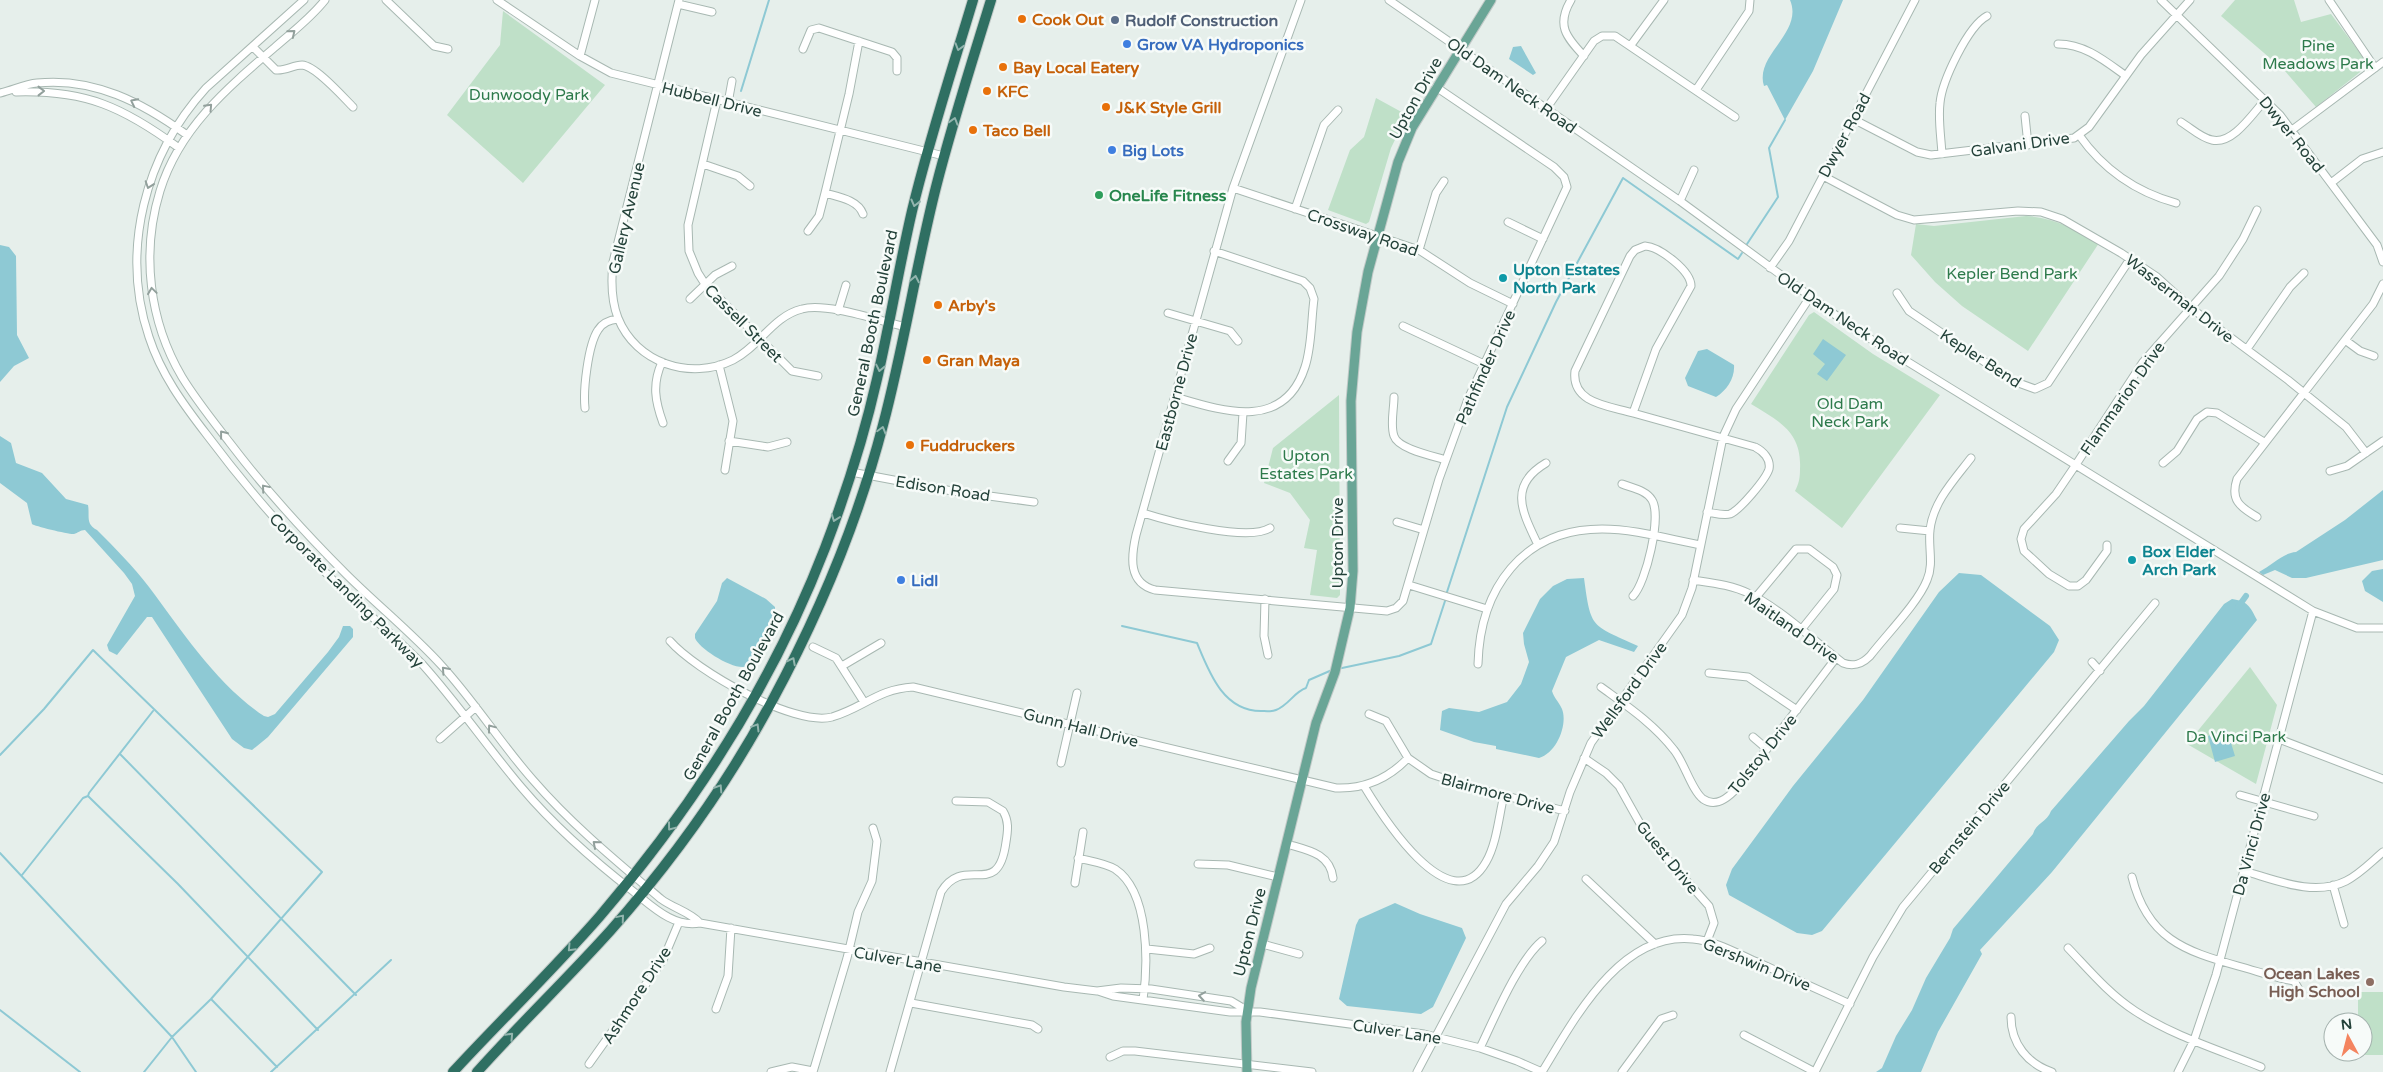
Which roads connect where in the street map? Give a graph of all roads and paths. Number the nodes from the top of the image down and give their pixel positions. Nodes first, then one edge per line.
1 (304, 0) edge
2 (325, 0) edge
3 (386, 0) edge
4 (497, 0) edge
5 (595, 0) edge
6 (973, 0) edge
7 (991, 0) edge
8 (1301, 0) edge
9 (1389, 0) edge
10 (1404, 0) edge
11 (1491, 0) edge
12 (1571, 0) edge
13 (1664, 0) edge
14 (1750, 0) edge
15 (1914, 0) edge
16 (2161, 0) edge
17 (2190, 0) edge
18 (2329, 0) edge
19 (678, 2) edge
20 (1399, 7) junction
21 (712, 12) dead end
22 (2176, 15) junction
23 (1987, 16) dead end
24 (859, 41) junction
25 (2058, 44) dead end
26 (1631, 45) junction
27 (253, 47) junction
28 (448, 49) dead end
29 (803, 49) dead end
30 (1460, 49) junction
31 (580, 56) junction
32 (1584, 56) junction
33 (263, 57) junction
34 (2383, 62) edge
35 (2375, 68) junction
36 (897, 71) dead end
37 (2126, 76) junction
38 (732, 81) dead end
39 (657, 86) junction
40 (1436, 87) junction
41 (1696, 90) junction
42 (3, 92) edge
43 (2266, 99) junction
44 (717, 100) junction
45 (728, 103) junction
46 (353, 107) dead end
47 (1546, 109) junction
48 (1338, 110) dead end
49 (2026, 116) dead end
50 (1735, 117) dead end
51 (1853, 119) junction
52 (2182, 122) dead end
53 (176, 127) junction
54 (2292, 130) junction
55 (840, 131) junction
56 (187, 135) junction
57 (2079, 135) junction
58 (168, 140) junction
59 (2028, 145) junction
60 (179, 148) junction
61 (927, 152) junction
62 (2383, 152) edge
63 (1942, 154) junction
64 (944, 156) junction
65 (703, 164) junction
66 (1694, 170) dead end
67 (1823, 176) junction
68 (1444, 181) dead end
69 (2331, 183) junction
70 (750, 186) dead end
71 (1233, 188) junction
72 (825, 193) junction
73 (1680, 201) junction
74 (2176, 203) dead end
75 (1295, 209) junction
76 (2257, 210) dead end
77 (863, 214) dead end
78 (1508, 222) dead end
79 (808, 231) dead end
80 (1377, 236) junction
81 (1543, 239) junction
82 (1419, 250) junction
83 (1214, 251) junction
84 (2130, 259) junction
85 (2383, 262) edge
86 (732, 266) dead end
87 (1770, 268) junction
88 (2304, 273) dead end
89 (705, 284) junction
90 (2383, 284) edge
91 (846, 285) dead end
92 (1897, 293) dead end
93 (1810, 297) junction
94 (690, 299) dead end
95 (1513, 304) junction
96 (2191, 308) junction
97 (838, 311) junction
98 (1168, 314) dead end
99 (618, 319) junction
100 (1195, 321) junction
101 (889, 323) junction
102 (1403, 326) dead end
103 (906, 327) junction
104 (761, 340) junction
105 (2345, 340) junction
106 (1238, 341) dead end
107 (2246, 349) junction
108 (2374, 356) dead end
109 (662, 362) junction
110 (1484, 364) junction
111 (719, 366) junction
112 (818, 376) dead end
113 (2303, 392) junction
114 (1175, 397) junction
115 (1394, 397) dead end
116 (585, 408) dead end
117 (1633, 412) junction
118 (1243, 413) junction
119 (663, 423) dead end
120 (1723, 437) junction
121 (729, 441) junction
122 (2383, 441) edge
123 (786, 442) dead end
124 (2264, 442) junction
125 (2366, 453) junction
126 (1971, 458) dead end
127 (1446, 460) junction
128 (1228, 461) dead end
129 (1546, 463) dead end
130 (2163, 463) dead end
131 (2076, 466) junction
132 (725, 470) dead end
133 (2330, 471) dead end
134 (851, 472) junction
135 (253, 473) junction
136 (868, 476) junction
137 (243, 481) junction
138 (1622, 484) dead end
139 (1034, 502) dead end
140 (1707, 512) junction
141 (1143, 513) junction
142 (2257, 517) dead end
143 (1397, 522) dead end
144 (1270, 528) dead end
145 (1900, 528) dead end
146 (1424, 530) junction
147 (1930, 530) junction
148 (1652, 536) junction
149 (1538, 545) junction
150 (1700, 545) junction
151 (2107, 545) dead end
152 (1694, 580) junction
153 (1409, 585) junction
154 (359, 586) junction
155 (1633, 596) dead end
156 (351, 597) junction
157 (1756, 597) junction
158 (1265, 600) junction
159 (2155, 603) dead end
160 (1350, 608) junction
161 (1488, 609) junction
162 (2313, 611) junction
163 (2383, 628) edge
164 (1801, 630) junction
165 (670, 641) dead end
166 (881, 643) dead end
167 (812, 647) dead end
168 (1268, 655) dead end
169 (1836, 658) junction
170 (2092, 662) dead end
171 (1478, 664) dead end
172 (842, 666) junction
173 (2100, 671) junction
174 (1709, 673) dead end
175 (1601, 687) dead end
176 (1077, 693) dead end
177 (753, 697) junction
178 (1620, 701) junction
179 (864, 702) junction
180 (770, 704) junction
181 (476, 707) junction
182 (1797, 710) junction
183 (1369, 714) dead end
184 (466, 716) junction
185 (1070, 725) junction
186 (1753, 737) dead end
187 (440, 739) dead end
188 (2279, 739) junction
189 (1767, 748) junction
190 (1408, 758) junction
191 (1584, 758) junction
192 (1061, 763) dead end
193 (2383, 779) edge
194 (1302, 780) junction
195 (1364, 786) junction
196 (1504, 795) junction
197 (2240, 795) dead end
198 (956, 802) dead end
199 (2262, 802) junction
200 (1565, 811) junction
201 (2314, 816) dead end
202 (873, 828) dead end
203 (1083, 832) dead end
204 (1287, 844) junction
205 (2383, 852) edge
206 (1078, 858) junction
207 (1198, 864) dead end
208 (2244, 871) junction
209 (633, 876) junction
210 (1278, 877) junction
211 (2132, 877) dead end
212 (1333, 878) dead end
213 (1586, 879) dead end
214 (1074, 883) dead end
215 (626, 885) junction
216 (2333, 885) junction
217 (647, 887) junction
218 (639, 896) junction
219 (679, 922) junction
220 (700, 924) junction
221 (2344, 924) dead end
222 (731, 928) junction
223 (1542, 941) dead end
224 (1707, 941) junction
225 (1262, 944) junction
226 (1655, 944) junction
227 (1210, 948) dead end
228 (2068, 948) dead end
229 (1147, 949) junction
230 (849, 951) junction
231 (1299, 954) dead end
232 (2220, 961) junction
233 (923, 963) junction
234 (1144, 988) junction
235 (1097, 991) junction
236 (2300, 991) dead end
237 (1143, 1000) junction
238 (911, 1003) junction
239 (1850, 1004) junction
240 (716, 1009) dead end
241 (1248, 1011) junction
242 (1673, 1014) dead end
243 (2012, 1017) dead end
244 (1038, 1029) dead end
245 (1744, 1035) dead end
246 (1435, 1036) junction
247 (2194, 1040) junction
248 (1480, 1048) junction
249 (1110, 1057) dead end
250 (589, 1064) dead end
251 (1247, 1067) edge
252 (2261, 1068) dead end
253 (453, 1072) edge
254 (477, 1072) edge
255 (771, 1072) edge
256 (813, 1072) edge
257 (890, 1072) edge
258 (1312, 1072) edge
259 (1417, 1072) edge
260 (1542, 1072) edge
261 (1622, 1072) edge
262 (1815, 1072) edge
263 (2052, 1072) edge
264 (2178, 1072) edge

1 - 27 street, Corporate Landing Parkway
33 -> 2 street, Corporate Landing Parkway
3 - 28 street
4 - 31 street, Hubbell Drive
5 - 31 street
6 -> 61 highway, General Booth Boulevard
64 -> 7 highway, General Booth Boulevard
8 - 71 street, Eastborne Drive
9 - 20 street, Old Dam Neck Road
10 - 20 street
11 - 30 main road, Upton Drive
12 - 32 street
13 - 26 street
14 - 41 street
15 - 51 street, Dwyer Road
16 - 22 street, Dwyer Road
17 - 22 street, Galvani Drive
18 - 35 street
19 - 21 street
19 - 39 street, Gallery Avenue
20 - 30 street, Old Dam Neck Road
22 - 37 street, Galvani Drive
22 - 43 street, Dwyer Road
23 - 63 street
24 - 29 street
24 - 36 street
24 - 55 street
25 - 37 street
26 - 32 street
26 - 41 street
27 - 33 street
27 - 53 street, Corporate Landing Parkway
30 - 40 main road, Upton Drive
30 - 47 street, Old Dam Neck Road
31 - 39 street, Hubbell Drive
32 - 47 street
33 - 46 street
56 -> 33 street, Corporate Landing Parkway
34 - 35 street
35 - 54 street
37 - 57 street, Galvani Drive
38 - 45 street
39 - 44 street, Hubbell Drive
39 - 99 street, Gallery Avenue
40 - 80 main road, Upton Drive
40 - 81 street, Pathfinder Drive
41 - 50 street
53 -> 42 street
42 -> 58 street
43 - 52 street
43 - 54 street, Dwyer Road
44 - 45 street, Hubbell Drive
44 - 65 street, Cassell Street
45 - 55 street, Hubbell Drive
47 - 73 street, Old Dam Neck Road
48 - 75 street
49 - 59 street
51 - 63 street, Galvani Drive
51 - 67 street, Dwyer Road
53 - 56 street
53 - 58 street, Corporate Landing Parkway
54 - 69 street, Dwyer Road
55 - 61 street, Hubbell Drive
55 - 72 street
56 - 60 street, Corporate Landing Parkway
57 - 59 street, Galvani Drive
57 - 74 street
58 - 60 street
58 -> 137 street, Corporate Landing Parkway
59 - 63 street, Galvani Drive
135 -> 60 street, Corporate Landing Parkway
61 - 64 street, Hubbell Drive
61 -> 101 highway, General Booth Boulevard
62 - 69 street
103 -> 64 highway, General Booth Boulevard
65 - 70 street
65 - 89 street, Cassell Street
66 - 73 street
67 - 84 street, Wasserman Drive
67 - 87 street, Dwyer Road
68 - 82 street
69 - 85 street, Dwyer Road
71 - 75 street, Crossway Road
71 - 83 street, Eastborne Drive
72 - 77 street
72 - 79 street
73 - 87 street, Old Dam Neck Road
75 - 80 street, Crossway Road
76 - 96 street, Flammarion Drive
78 - 81 street
80 - 82 street, Crossway Road
80 - 160 main road, Upton Drive
81 - 95 street, Pathfinder Drive
82 - 95 street, Crossway Road
83 - 100 street, Eastborne Drive
83 - 118 street
84 - 92 street, Kepler Bend
84 - 96 street, Wasserman Drive
86 - 89 street
87 - 93 street, Old Dam Neck Road
88 - 107 street
89 - 94 street
89 - 104 street, Cassell Street
90 - 105 street
91 - 97 street
93 - 120 street, Wellsford Drive
93 - 131 street, Old Dam Neck Road
95 - 110 street, Pathfinder Drive
96 - 107 street, Wasserman Drive
96 - 131 street, Flammarion Drive
97 - 101 street, Gallery Avenue
97 - 104 street, Gallery Avenue
98 - 100 street
99 - 109 street, Gallery Avenue
99 - 116 street
100 - 106 street
100 - 114 street, Eastborne Drive
101 - 103 street, Gallery Avenue
101 -> 134 highway, General Booth Boulevard
102 - 110 street
136 -> 103 highway, General Booth Boulevard
104 - 111 street, Gallery Avenue
104 - 112 street, Cassell Street
105 - 108 street
105 - 113 street
107 - 113 street, Wasserman Drive
109 - 111 street, Gallery Avenue
109 - 119 street
110 - 127 street, Pathfinder Drive
111 - 121 street
113 - 124 street
113 - 125 street, Wasserman Drive
114 - 118 street
114 - 141 street, Eastborne Drive
115 - 127 street
117 - 117 street
117 - 120 street
118 - 128 street
120 - 140 street, Wellsford Drive
120 - 140 street
121 - 123 street
121 - 132 street
122 - 125 street
124 - 130 street
124 - 142 street
125 - 133 street
126 - 147 street, Maitland Drive
127 - 146 street, Pathfinder Drive
129 - 149 street
131 - 151 street, Flammarion Drive
131 - 162 street, Old Dam Neck Road
134 - 136 street, Edison Road
134 -> 177 highway, General Booth Boulevard
135 - 137 street
154 -> 135 street, Corporate Landing Parkway
136 - 139 street, Edison Road
180 -> 136 highway, General Booth Boulevard
137 - 156 street, Corporate Landing Parkway
138 - 148 street
140 - 150 street, Wellsford Drive
141 - 144 street
141 - 158 street, Eastborne Drive
143 - 146 street
145 - 147 street
146 - 153 street, Pathfinder Drive
147 - 169 street, Maitland Drive
148 - 149 street
148 - 150 street
148 - 155 street
149 - 161 street
150 - 152 street, Wellsford Drive
152 - 157 street, Maitland Drive
152 - 178 street, Wellsford Drive
153 - 160 street, Pathfinder Drive
153 - 161 street
154 - 156 street
181 -> 154 street, Corporate Landing Parkway
156 - 184 street, Corporate Landing Parkway
157 - 164 street, Maitland Drive
157 - 164 street
158 - 160 street, Eastborne Drive
158 - 168 street
159 - 173 street, Bernstein Drive
160 - 194 main road, Upton Drive
161 - 171 street
162 - 163 street, Old Dam Neck Road
162 - 188 street, Da Vinci Drive
164 - 169 street, Maitland Drive
165 - 177 street, Gunn Hall Drive
166 - 172 street
167 - 172 street
169 - 182 street, Tolstoy Drive
170 - 173 street
172 - 179 street
173 - 239 street, Bernstein Drive
174 - 182 street
175 - 178 street
176 - 185 street
177 - 180 street, Gunn Hall Drive
177 -> 209 highway, General Booth Boulevard
178 - 189 street, Tolstoy Drive
178 - 191 street, Wellsford Drive
179 - 180 street, Gunn Hall Drive
179 - 185 street, Gunn Hall Drive
217 -> 180 highway, General Booth Boulevard
181 - 184 street
209 -> 181 street, Corporate Landing Parkway
182 - 189 street, Tolstoy Drive
183 - 190 street, Blairmore Drive
184 - 187 street
184 - 215 street, Corporate Landing Parkway
185 - 192 street
185 - 194 street, Gunn Hall Drive
186 - 189 street
188 - 193 street
188 - 199 street, Da Vinci Drive
190 - 195 street, Gunn Hall Drive
190 - 196 street, Blairmore Drive
191 - 200 street, Wellsford Drive
191 - 224 street, Guest Drive
194 - 195 street, Gunn Hall Drive
194 - 204 main road, Upton Drive
195 - 196 street
196 - 200 street, Blairmore Drive
197 - 199 street
198 - 233 street
199 - 201 street
199 - 208 street, Da Vinci Drive
200 - 246 street, Wellsford Drive
202 - 230 street
203 - 206 street
204 - 210 main road, Upton Drive
204 - 212 street
205 - 216 street
206 - 214 street
206 - 229 street
207 - 210 street
208 - 216 street
208 - 232 street, Da Vinci Drive
209 - 215 highway, General Booth Boulevard
209 - 217 street, Corporate Landing Parkway
210 - 225 main road, Upton Drive
211 - 232 street
213 - 226 street
215 - 218 street, Corporate Landing Parkway
215 -> 253 highway, General Booth Boulevard
216 - 221 street
217 - 218 highway, General Booth Boulevard
217 - 220 street, Culver Lane
218 - 219 street, Culver Lane
254 -> 218 highway, General Booth Boulevard
219 - 220 street, Culver Lane
219 - 250 street, Ashmore Drive
220 - 222 street, Culver Lane
222 - 230 street, Culver Lane
222 - 240 street
223 - 248 street
224 - 226 street, Gershwin Drive
224 - 239 street, Gershwin Drive
225 - 231 street
225 - 241 main road, Upton Drive
226 - 260 street, Gershwin Drive
227 - 229 street
228 - 247 street
229 - 234 street
230 - 233 street, Culver Lane
230 - 256 street
232 - 236 street
232 - 247 street, Da Vinci Drive
233 - 235 street, Culver Lane
233 - 238 street
234 - 235 street, Culver Lane
234 - 237 street
241 -> 234 street, Culver Lane
235 - 237 street, Culver Lane
237 - 241 street, Culver Lane
238 - 244 street
238 - 257 street
239 - 262 street, Bernstein Drive
241 - 246 street, Culver Lane
241 - 251 main road, Upton Drive
242 - 261 street
243 - 263 street
245 - 262 street
246 - 248 street, Culver Lane
246 - 259 street, Wellsford Drive
247 - 252 street
247 - 264 street, Da Vinci Drive
248 - 260 street, Culver Lane
249 - 251 street
251 - 258 street
255 - 256 street

